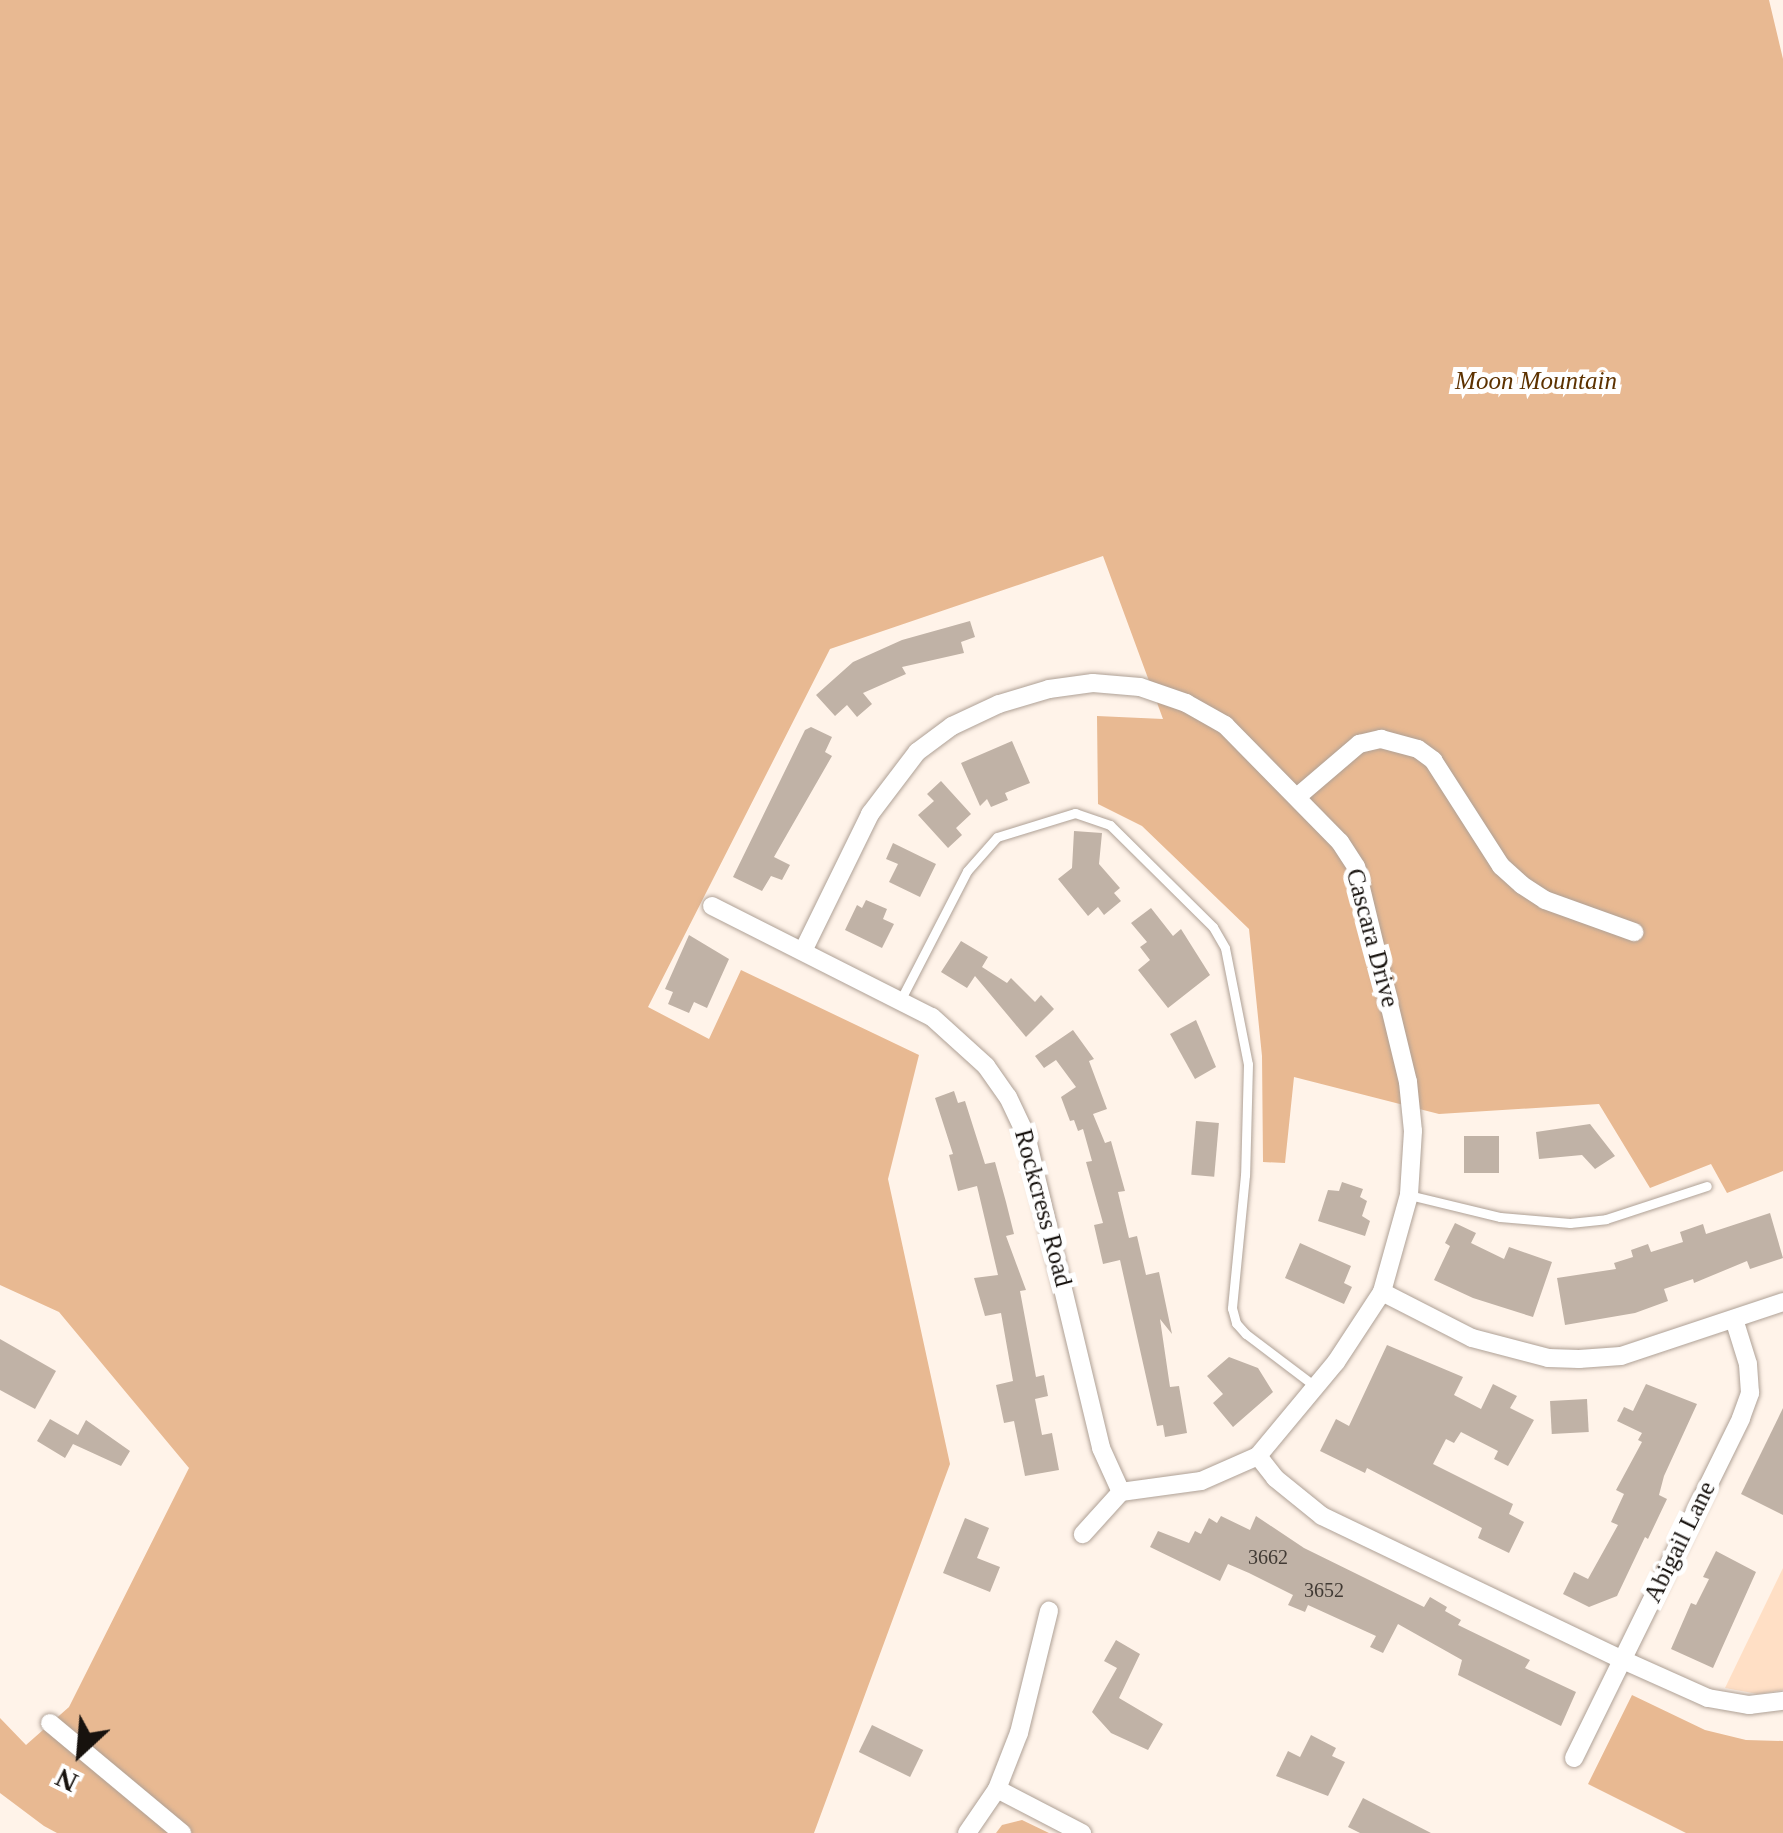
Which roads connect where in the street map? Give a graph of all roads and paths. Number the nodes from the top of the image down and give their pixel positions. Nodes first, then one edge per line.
1 (1297, 796) junction
2 (712, 906) dead end
3 (1634, 932) dead end
4 (803, 951) junction
5 (901, 999) junction
6 (1707, 1186) dead end
7 (1409, 1195) junction
8 (1382, 1292) junction
9 (1783, 1302) edge
10 (1734, 1319) junction
11 (1316, 1387) junction
12 (1258, 1456) junction
13 (1121, 1492) junction
14 (1083, 1534) dead end
15 (1049, 1611) dead end
16 (1622, 1660) junction
17 (1783, 1702) edge
18 (50, 1723) dead end
19 (1574, 1758) dead end
20 (997, 1789) junction
21 (182, 1833) edge
22 (967, 1833) edge
23 (1082, 1833) edge

1 - 3 street
1 - 4 street, Cascara Drive
1 - 7 street, Cascara Drive
2 - 4 street, Rockcress Road
4 - 5 street, Rockcress Road
5 - 11 lane
5 - 13 street, Rockcress Road
6 - 7 lane
7 - 8 street, Cascara Drive
8 - 10 street
8 - 11 street, Cascara Drive
9 - 10 street
10 - 16 street, Abigail Lane
11 - 12 street, Cascara Drive
12 - 13 street, Cascara Drive
12 - 16 street
13 - 14 street
15 - 20 street
16 - 17 street
16 - 19 street, Abigail Lane
18 - 21 street
20 - 22 street
20 - 23 street

